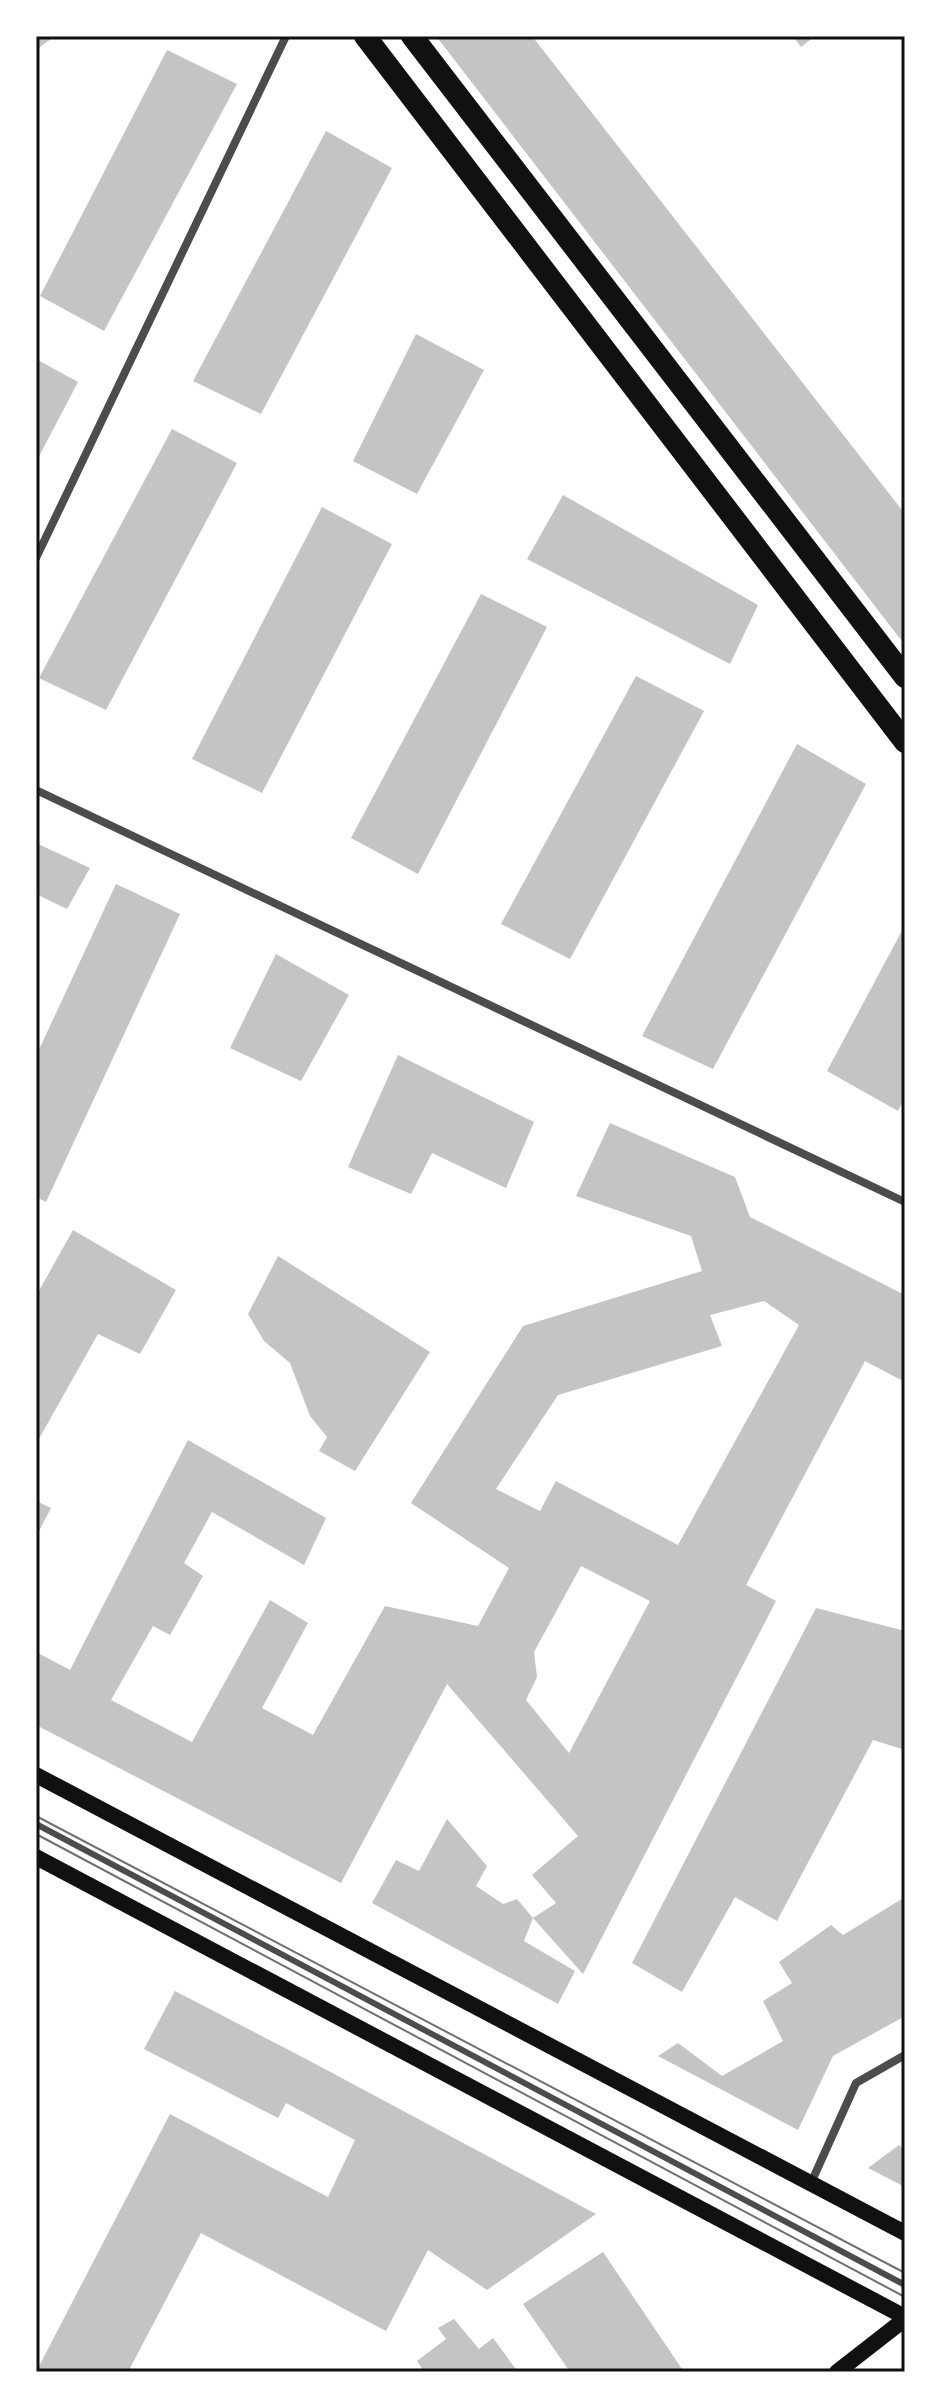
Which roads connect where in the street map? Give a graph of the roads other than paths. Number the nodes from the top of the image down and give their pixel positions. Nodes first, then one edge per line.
1 (286, 36) edge
2 (365, 36) edge
3 (412, 36) edge
4 (36, 558) edge
5 (905, 677) edge
6 (905, 742) edge
7 (36, 790) edge
8 (905, 1202) edge
9 (36, 1775) edge
10 (36, 1824) edge
11 (36, 1857) edge
12 (905, 2055) edge
13 (811, 2183) junction
14 (905, 2233) edge
15 (905, 2285) edge
16 (905, 2318) edge
17 (837, 2372) edge

1 - 4 street
2 - 6 highway
3 - 5 highway
7 - 8 street
9 - 13 main road
10 - 15 lane
11 - 16 main road
12 - 13 street
13 - 14 main road
16 - 17 main road

